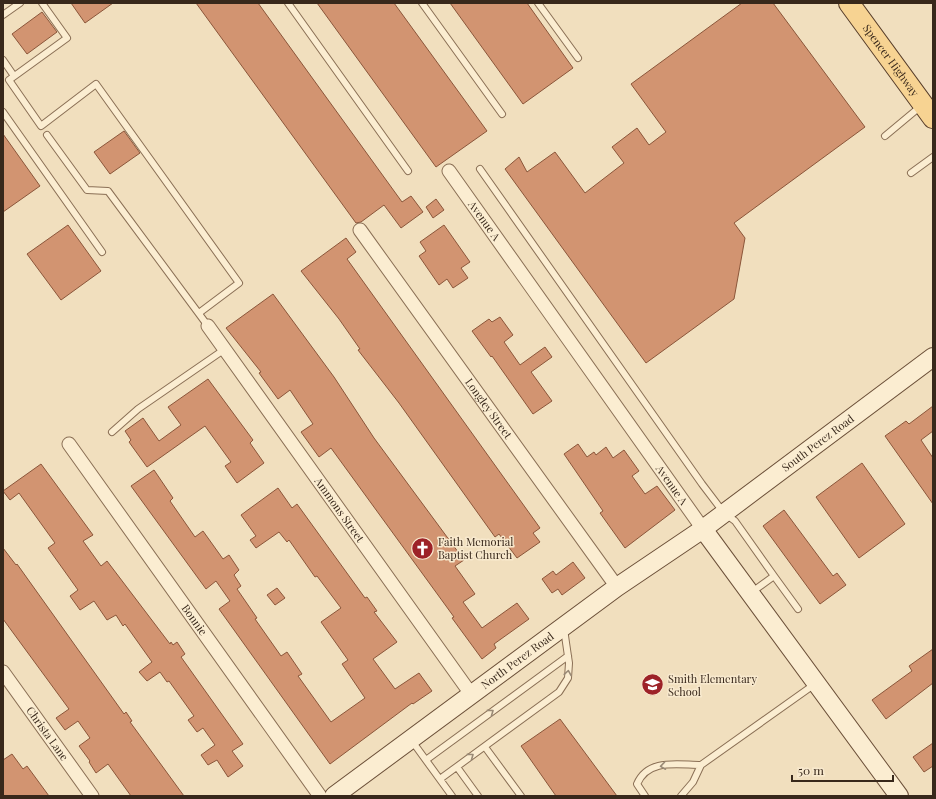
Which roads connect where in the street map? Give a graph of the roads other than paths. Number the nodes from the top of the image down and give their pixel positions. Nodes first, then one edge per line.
1 (20, 3) edge
2 (42, 3) edge
3 (288, 3) edge
4 (422, 3) edge
5 (538, 3) edge
6 (852, 4) edge
7 (3, 15) edge
8 (578, 58) dead end
9 (3, 60) edge
10 (14, 76) junction
11 (928, 111) edge
12 (3, 112) edge
13 (502, 114) dead end
14 (47, 135) dead end
15 (885, 136) dead end
16 (933, 157) edge
17 (480, 169) dead end
18 (408, 171) dead end
19 (449, 171) dead end
20 (911, 174) dead end
21 (360, 230) dead end
22 (102, 252) dead end
23 (199, 313) junction
24 (208, 326) joint
25 (225, 349) junction
26 (933, 357) edge
27 (112, 432) dead end
28 (69, 444) dead end
29 (724, 513) junction
30 (703, 529) junction
31 (774, 576) junction
32 (617, 587) junction
33 (750, 593) junction
34 (798, 609) dead end
35 (564, 627) junction
36 (568, 656) junction
37 (3, 672) edge
38 (816, 683) junction
39 (471, 694) junction
40 (411, 739) junction
41 (485, 747) junction
42 (426, 760) junction
43 (702, 765) junction
44 (457, 767) junction
45 (440, 779) junction
46 (92, 796) edge
47 (320, 796) edge
48 (334, 796) edge
49 (452, 796) edge
50 (478, 796) edge
51 (521, 796) edge
52 (645, 796) edge
53 (682, 796) edge
54 (899, 796) edge

1 - 7 lane
2 - 10 lane
3 - 18 lane
4 - 13 lane
5 - 8 lane
6 - 11 main road, Spencer Highway
9 - 10 lane
10 - 23 lane
11 - 15 lane
12 - 22 lane
14 - 23 lane
16 - 20 lane
17 - 29 lane
19 - 30 street, Avenue A
21 - 32 street, Longley Street
23 - 24 lane
24 - 25 street, Ammons Street
25 - 27 lane
25 - 39 street, Ammons Street
26 - 29 street, South Perez Road
28 - 47 street, Bonnie
29 - 30 street, South Perez Road
29 - 31 lane
30 - 32 street, North Perez Road
30 - 33 street, Avenue A
31 - 33 lane
31 - 34 lane
32 - 35 street, North Perez Road
33 - 38 street, Avenue A
35 - 36 lane
35 - 39 street, North Perez Road
41 -> 36 lane
42 -> 36 lane
37 - 46 street, Christa Lane
38 - 43 lane
38 - 54 street, Avenue A
39 - 40 street, North Perez Road
40 - 42 lane
40 - 48 street, North Perez Road
44 -> 41 lane
41 - 51 lane
42 - 45 lane
43 -> 52 lane
43 - 53 lane
44 - 45 lane
44 - 50 lane
45 - 49 lane

